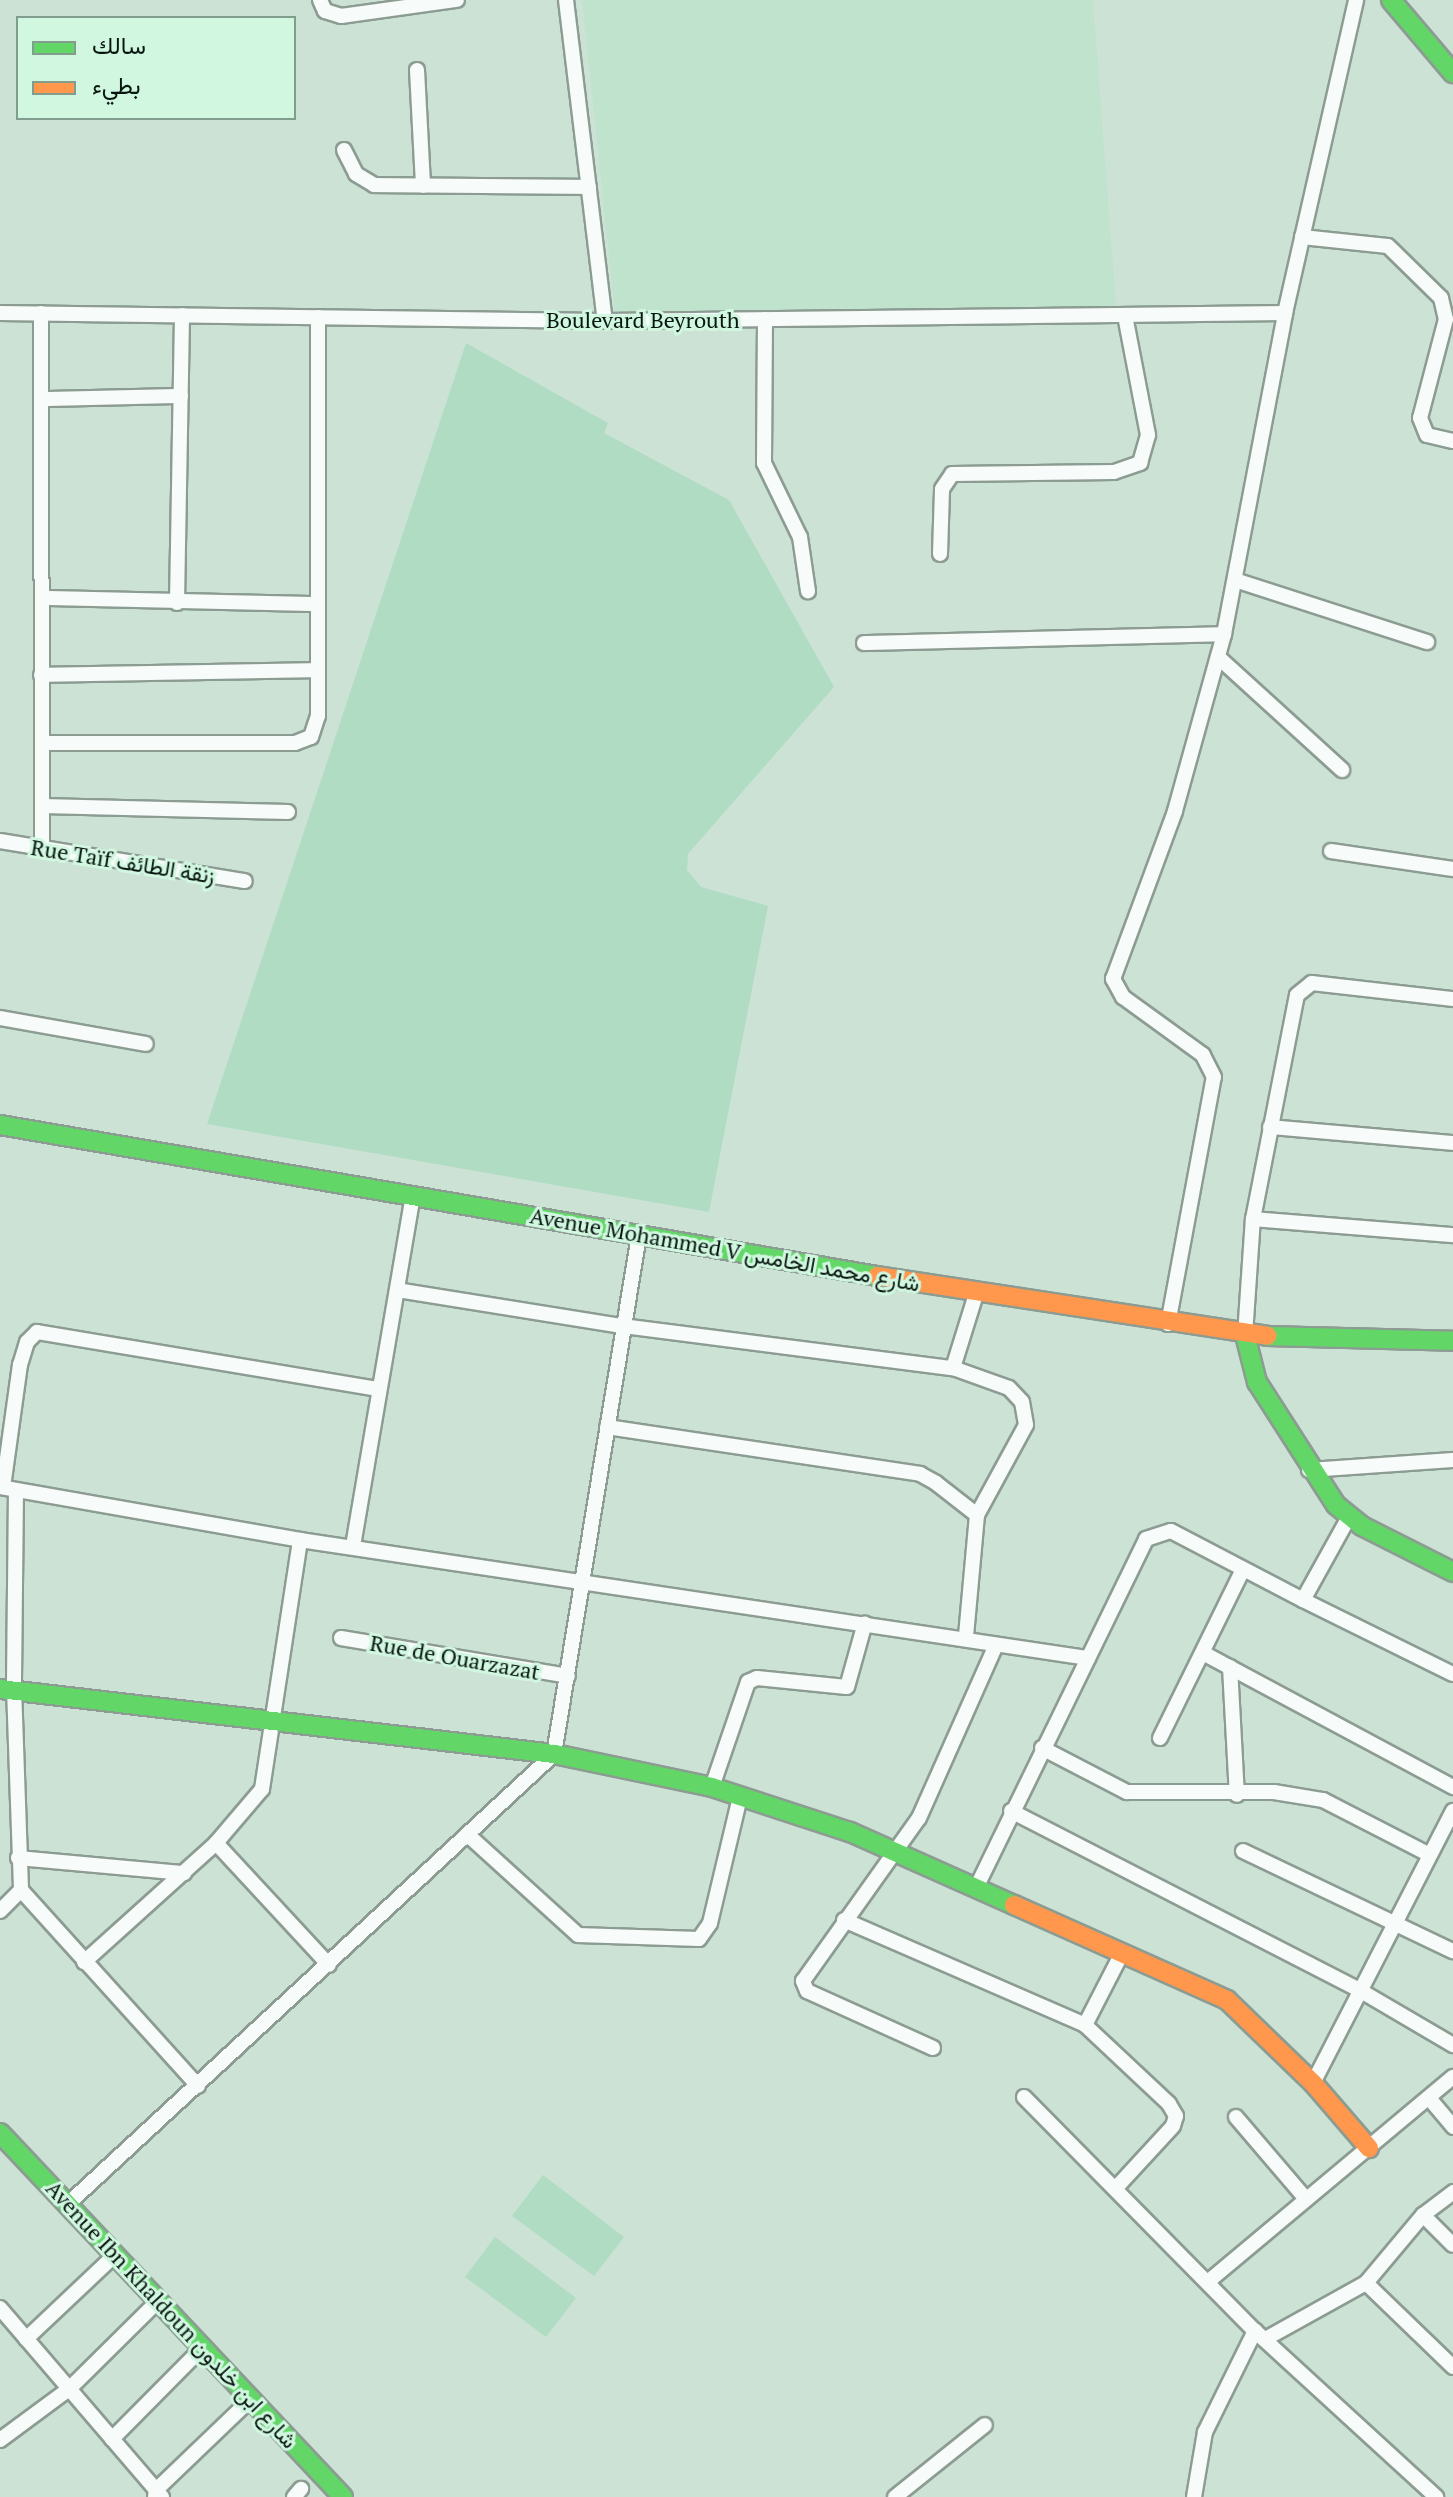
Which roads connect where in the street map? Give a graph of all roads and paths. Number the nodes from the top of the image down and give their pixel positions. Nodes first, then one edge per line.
1 (320, 0) edge
2 (457, 0) edge
3 (566, 0) edge
4 (1356, 0) edge
5 (1391, 0) edge
6 (417, 70) dead end
7 (1453, 73) edge
8 (344, 150) dead end
9 (423, 186) junction
10 (589, 187) junction
11 (1302, 237) junction
12 (0, 313) edge
13 (41, 313) junction
14 (1285, 313) junction
15 (182, 315) junction
16 (1125, 315) junction
17 (318, 317) junction
18 (765, 319) junction
19 (605, 321) junction
20 (181, 396) junction
21 (44, 399) junction
22 (1453, 441) edge
23 (940, 554) dead end
24 (1235, 580) junction
25 (808, 591) dead end
26 (45, 598) junction
27 (177, 603) junction
28 (315, 604) junction
29 (1224, 634) junction
30 (1427, 642) dead end
31 (864, 643) dead end
32 (1218, 657) junction
33 (317, 670) junction
34 (41, 675) junction
35 (42, 743) junction
36 (1342, 770) dead end
37 (42, 806) junction
38 (288, 812) dead end
39 (0, 841) edge
40 (42, 848) junction
41 (1331, 851) dead end
42 (1453, 869) edge
43 (245, 881) dead end
44 (1453, 999) edge
45 (0, 1018) edge
46 (146, 1044) dead end
47 (0, 1125) edge
48 (1270, 1127) junction
49 (1453, 1143) edge
50 (413, 1195) junction
51 (1253, 1219) junction
52 (639, 1235) junction
53 (1453, 1235) edge
54 (397, 1290) junction
55 (977, 1291) junction
56 (1168, 1324) junction
57 (623, 1326) junction
58 (1245, 1335) junction
59 (1453, 1341) edge
60 (953, 1368) junction
61 (379, 1389) junction
62 (607, 1427) junction
63 (1453, 1460) edge
64 (1309, 1470) junction
65 (6, 1488) edge
66 (977, 1515) junction
67 (1349, 1517) junction
68 (300, 1540) junction
69 (353, 1546) junction
70 (1243, 1569) junction
71 (1453, 1572) edge
72 (581, 1580) junction
73 (1303, 1600) junction
74 (865, 1623) junction
75 (966, 1637) junction
76 (341, 1638) dead end
77 (996, 1645) junction
78 (1203, 1653) junction
79 (1088, 1658) junction
80 (1230, 1667) junction
81 (1453, 1674) edge
82 (568, 1676) junction
83 (7, 1688) edge
84 (275, 1718) junction
85 (1160, 1738) dead end
86 (1042, 1748) junction
87 (554, 1754) junction
88 (712, 1787) junction
89 (1453, 1787) edge
90 (1237, 1795) junction
91 (740, 1797) junction
92 (1011, 1811) junction
93 (1453, 1811) edge
94 (469, 1836) junction
95 (216, 1843) junction
96 (897, 1850) junction
97 (1243, 1851) dead end
98 (1430, 1855) junction
99 (18, 1858) junction
100 (184, 1873) junction
101 (977, 1886) junction
102 (21, 1890) junction
103 (0, 1911) edge
104 (844, 1920) junction
105 (1395, 1923) junction
106 (1453, 1951) edge
107 (1121, 1955) junction
108 (84, 1962) junction
109 (329, 1965) junction
110 (1361, 1991) junction
111 (1085, 2025) junction
112 (1453, 2045) edge
113 (933, 2048) dead end
114 (1453, 2077) edge
115 (1313, 2083) junction
116 (198, 2086) junction
117 (1024, 2097) dead end
118 (1429, 2098) junction
119 (1236, 2117) dead end
120 (1453, 2127) edge
121 (0, 2133) edge
122 (1369, 2148) junction
123 (1117, 2187) junction
124 (1453, 2192) edge
125 (1306, 2199) junction
126 (69, 2203) junction
127 (1423, 2215) junction
128 (1453, 2245) edge
129 (116, 2254) junction
130 (1210, 2280) junction
131 (1366, 2283) junction
132 (159, 2300) junction
133 (0, 2308) edge
134 (1261, 2334) junction
135 (26, 2339) junction
136 (203, 2347) junction
137 (1453, 2367) edge
138 (69, 2389) junction
139 (252, 2398) junction
140 (985, 2425) dead end
141 (112, 2439) junction
142 (0, 2440) edge
143 (157, 2495) edge
144 (343, 2497) edge
145 (895, 2497) edge
146 (1194, 2497) edge
147 (1436, 2497) edge

1 - 2 street
3 - 10 street
4 - 11 street
5 - 7 street
6 - 9 street
8 - 9 street
9 - 10 street
10 - 19 street
11 - 14 street
11 - 22 street
12 - 13 street, Boulevard Beyrouth
13 - 15 street, Boulevard Beyrouth
13 - 21 street
14 - 16 street, Boulevard Beyrouth
14 - 24 street
15 - 17 street, Boulevard Beyrouth
15 - 20 street
16 - 18 street, Boulevard Beyrouth
16 - 23 street
17 - 19 street, Boulevard Beyrouth
17 - 28 street
18 - 19 street, Boulevard Beyrouth
18 - 25 street
20 - 21 street
20 - 27 street
21 - 26 street
24 - 29 street
24 - 30 street
26 - 27 street
26 - 34 street
27 - 28 street
28 - 33 street
29 - 31 street
29 - 32 street
32 - 36 street
32 - 56 street
33 - 34 street
33 - 35 street
34 - 35 street
35 - 37 street
37 - 38 street
37 - 40 street
39 - 40 street, Rue Taïf زنقة الطائف
40 - 43 street, Rue Taïf زنقة الطائف
41 - 42 street
44 - 48 street
45 - 46 street
47 - 50 street, Avenue Mohammed V شارع محمد الخامس
48 - 49 street
48 - 51 street
50 - 52 street, Avenue Mohammed V شارع محمد الخامس
50 - 54 street
51 - 53 street
51 - 58 street
52 - 55 street, Avenue Mohammed V شارع محمد الخامس
52 - 57 street
54 - 57 street
54 - 61 street
55 - 56 street, Avenue Mohammed V شارع محمد الخامس
55 - 60 street
56 - 58 street, Avenue Mohammed V شارع محمد الخامس
57 - 60 street
57 - 62 street
58 - 59 street, Avenue Mohammed V شارع محمد الخامس
58 - 64 street
60 - 66 street
61 - 65 street
61 - 69 street
62 - 66 street
62 - 72 street
63 - 64 street
64 - 67 street
65 - 68 street
65 - 83 street
66 - 75 street
67 - 71 street
67 - 73 street
68 - 69 street
68 - 84 street
69 - 72 street
70 - 73 street
70 - 78 street
70 - 79 street
72 - 74 street
72 - 82 street
73 - 81 street
74 - 75 street
74 - 88 street
75 - 77 street
76 - 82 street, Rue de Ouarzazat
77 - 79 street
77 - 96 street
78 - 80 street
78 - 85 street
79 - 86 street
80 - 89 street
80 - 90 street
82 - 87 street
83 - 84 street
83 - 99 street
84 - 87 street
84 - 95 street
86 - 90 street
86 - 92 street
87 - 88 street
87 - 94 street
88 - 91 street
90 - 98 street
91 - 94 street
91 - 96 street
92 - 101 street
92 - 110 street
93 - 98 street
94 - 109 street
95 - 100 street
95 - 109 street
96 - 101 street
96 - 104 street
97 - 105 street
98 - 105 street
99 - 100 street
99 - 102 street
100 - 108 street
101 - 107 street
102 - 103 street
102 - 108 street
104 - 111 street
104 - 113 street
105 - 106 street
105 - 110 street
107 - 111 street
107 - 115 street
108 - 116 street
109 - 116 street
110 - 112 street
110 - 115 street
111 - 123 street
114 - 118 street
115 - 122 street
116 - 126 street
117 - 123 street
118 - 120 street
118 - 122 street
119 - 125 street
121 - 126 street, Avenue Ibn Khaldoun شارع ابن خلدون
122 - 125 street
123 - 130 street
124 - 127 street
125 - 130 street
126 - 129 street, Avenue Ibn Khaldoun شارع ابن خلدون
127 - 128 street
127 - 131 street
129 - 132 street, Avenue Ibn Khaldoun شارع ابن خلدون
129 - 135 street
130 - 134 street
131 - 134 street
131 - 137 street
132 - 136 street, Avenue Ibn Khaldoun شارع ابن خلدون
132 - 138 street
133 - 135 street
134 - 146 street
134 - 147 street
135 - 138 street
136 - 139 street, Avenue Ibn Khaldoun شارع ابن خلدون
136 - 141 street
138 - 141 street
138 - 142 street
139 - 143 street
139 - 144 street, Avenue Ibn Khaldoun شارع ابن خلدون
140 - 145 street
141 - 143 street

